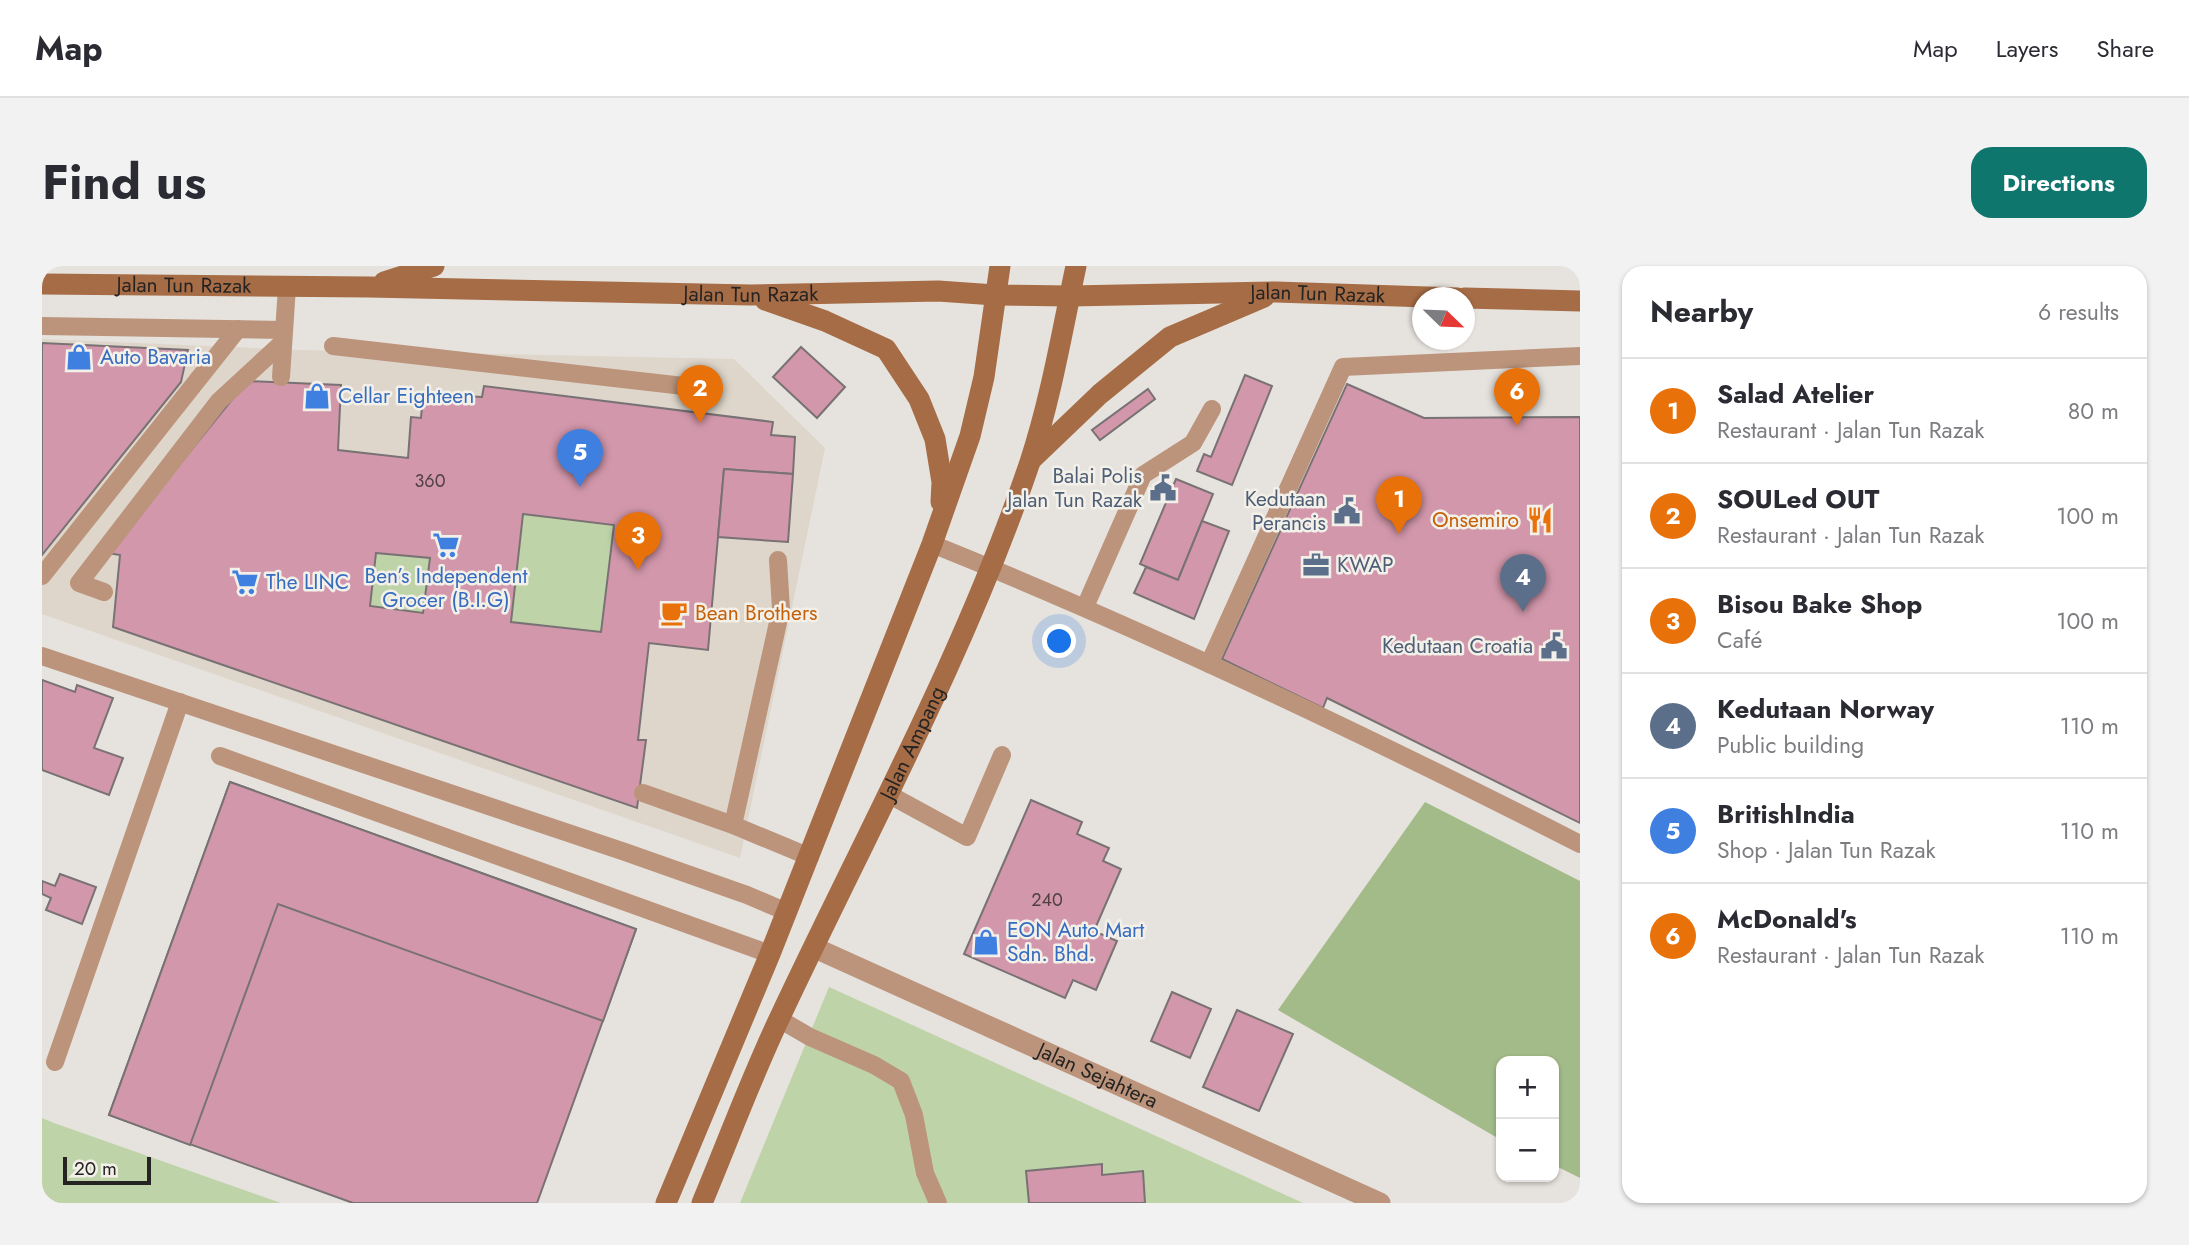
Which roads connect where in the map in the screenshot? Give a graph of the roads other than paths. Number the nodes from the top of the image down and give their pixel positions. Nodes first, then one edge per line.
1 (434, 266) edge
2 (1000, 266) edge
3 (1076, 266) edge
4 (42, 285) edge
5 (287, 287) junction
6 (369, 287) junction
7 (1276, 292) junction
8 (751, 295) junction
9 (995, 295) junction
10 (1070, 296) junction
11 (1412, 296) edge
12 (1475, 298) edge
13 (1580, 301) edge
14 (42, 326) edge
15 (238, 329) junction
16 (284, 336) junction
17 (334, 346) dead end
18 (1580, 356) edge
19 (281, 377) dead end
20 (710, 389) dead end
21 (1212, 409) dead end
22 (1031, 459) junction
23 (936, 534) junction
24 (778, 560) dead end
25 (992, 568) junction
26 (42, 576) edge
27 (104, 592) dead end
28 (1085, 607) junction
29 (42, 656) edge
30 (1209, 664) junction
31 (180, 702) junction
32 (1002, 755) dead end
33 (220, 756) dead end
34 (643, 793) dead end
35 (888, 794) junction
36 (733, 825) junction
37 (1580, 844) edge
38 (810, 857) junction
39 (787, 912) junction
40 (815, 948) junction
41 (770, 954) junction
42 (779, 1019) junction
43 (55, 1062) dead end
44 (666, 1203) edge
45 (702, 1203) edge
46 (938, 1203) edge
47 (1380, 1203) edge

1 - 6 main road
2 - 9 main road
3 - 10 main road, Jalan Ampang
4 - 5 main road, Jalan Tun Razak
5 - 6 main road, Jalan Tun Razak
5 - 16 lane
6 - 8 main road, Jalan Tun Razak
7 - 10 main road, Jalan Tun Razak
7 - 11 main road, Jalan Tun Razak
7 - 22 main road
8 - 9 main road, Jalan Tun Razak
8 - 23 main road
9 - 10 main road, Jalan Tun Razak
9 - 23 main road
10 - 22 main road, Jalan Ampang
12 - 13 main road
14 - 15 lane
15 - 16 lane
15 - 26 lane
16 - 19 lane
16 - 27 lane
17 - 20 lane
18 - 30 lane
21 - 28 lane
22 - 25 main road, Jalan Ampang
23 - 25 lane
23 - 38 main road
24 - 36 lane
25 - 28 lane
25 - 35 main road, Jalan Ampang
28 - 30 lane
29 - 31 lane
30 - 37 lane
31 - 39 lane
31 - 43 lane
32 - 35 lane
33 - 41 lane
34 - 36 lane
35 - 40 main road, Jalan Ampang
36 - 38 lane
38 - 39 main road
39 - 41 main road
40 - 42 main road, Jalan Ampang
40 - 47 street, Jalan Sejahtera
41 - 44 main road
42 - 45 main road, Jalan Ampang
42 - 46 lane

